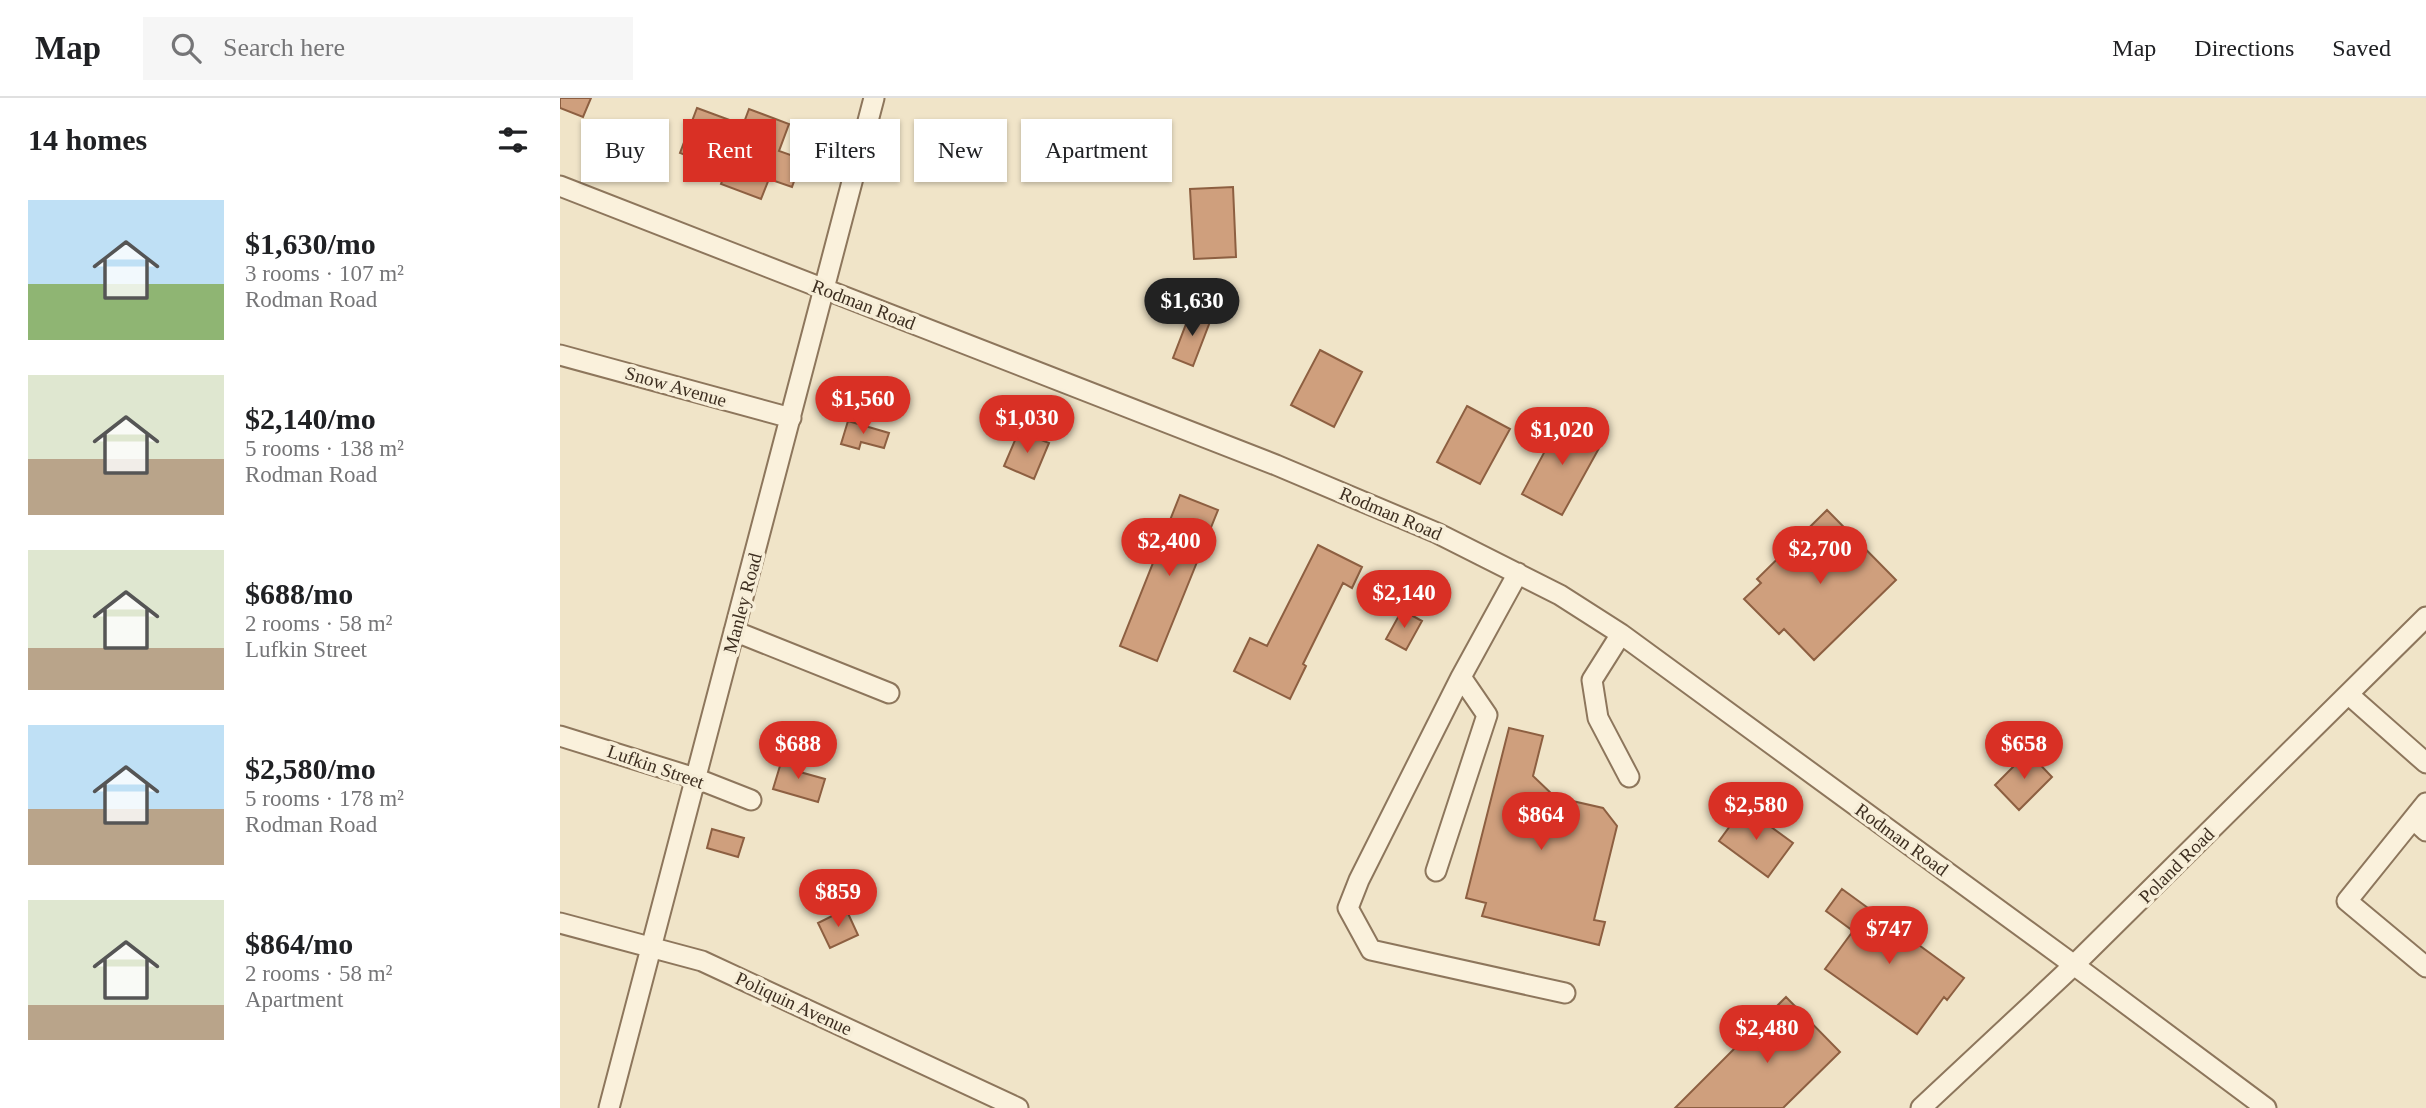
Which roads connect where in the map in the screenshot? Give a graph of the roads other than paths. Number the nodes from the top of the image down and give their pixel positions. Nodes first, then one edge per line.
1 (874, 98) edge
2 (560, 186) edge
3 (824, 288) junction
4 (560, 355) edge
5 (791, 418) junction
6 (1518, 573) junction
7 (2426, 617) edge
8 (734, 631) junction
9 (1621, 634) junction
10 (1461, 677) junction
11 (889, 693) dead end
12 (2348, 694) junction
13 (560, 736) edge
14 (2426, 763) edge
15 (1629, 777) dead end
16 (695, 778) junction
17 (751, 800) dead end
18 (2426, 803) edge
19 (2419, 825) edge
20 (1436, 871) dead end
21 (560, 923) edge
22 (651, 947) junction
23 (2074, 965) junction
24 (2426, 967) edge
25 (1565, 993) dead end
26 (609, 1108) edge
27 (1018, 1108) edge
28 (1921, 1108) edge
29 (2266, 1108) edge

1 - 3 street, Manley Road
2 - 3 street, Rodman Road
3 - 5 street, Manley Road
3 - 6 street, Rodman Road
4 - 5 street, Snow Avenue
5 - 8 street, Manley Road
6 - 9 street, Rodman Road
6 - 10 street
7 - 12 street, Poland Road
8 - 11 street
8 - 16 street, Manley Road
9 - 15 street
9 - 23 street, Rodman Road
10 - 20 street
10 - 25 street
12 - 14 street
12 - 23 street, Poland Road
13 - 16 street, Lufkin Street
16 - 17 street, Lufkin Street
16 - 22 street, Manley Road
18 - 19 street
19 - 24 street
21 - 22 street, Poliquin Avenue
22 - 26 street, Manley Road
22 - 27 street, Poliquin Avenue
23 - 28 street, Poland Road
23 - 29 street, Rodman Road

